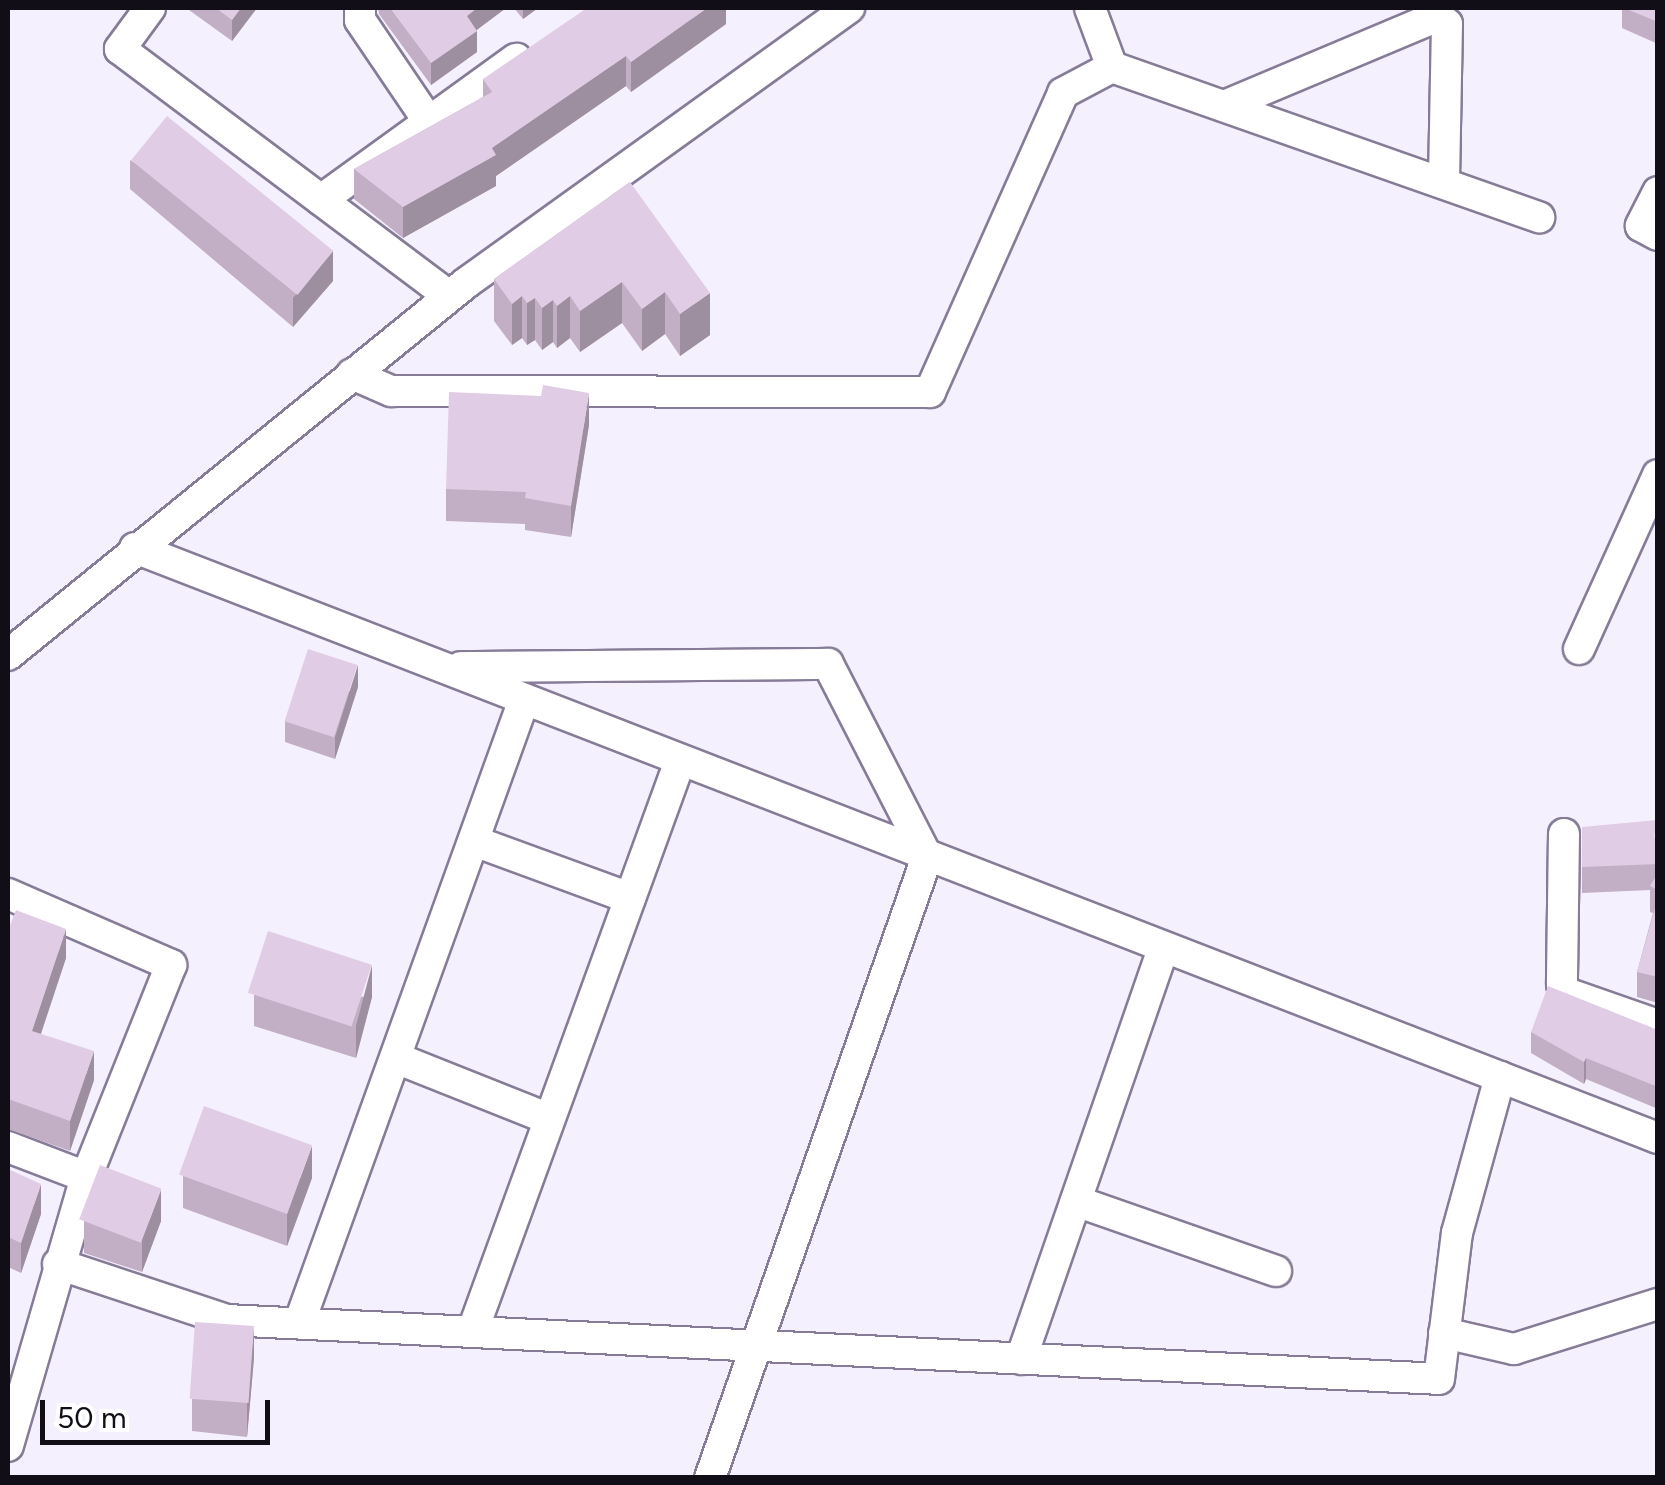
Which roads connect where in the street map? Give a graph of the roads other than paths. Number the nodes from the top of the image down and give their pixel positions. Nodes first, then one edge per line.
1 (150, 8) edge
2 (360, 8) edge
3 (849, 8) edge
4 (1090, 8) edge
5 (540, 42) edge
6 (1112, 67) junction
7 (1224, 106) junction
8 (429, 122) junction
9 (1444, 183) junction
10 (1658, 192) edge
11 (321, 200) junction
12 (1539, 217) dead end
13 (1658, 235) edge
14 (449, 296) junction
15 (352, 374) junction
16 (1654, 493) edge
17 (135, 548) junction
18 (1579, 649) dead end
19 (8, 655) edge
20 (443, 668) junction
21 (524, 700) junction
22 (680, 760) junction
23 (1564, 834) dead end
24 (474, 841) junction
25 (927, 857) junction
26 (8, 894) edge
27 (630, 898) junction
28 (1163, 949) junction
29 (1658, 1026) edge
30 (396, 1058) junction
31 (1500, 1078) junction
32 (549, 1119) junction
33 (1658, 1138) edge
34 (8, 1147) edge
35 (86, 1177) junction
36 (1076, 1200) junction
37 (58, 1264) junction
38 (1276, 1271) dead end
39 (1658, 1304) edge
40 (300, 1321) junction
41 (473, 1330) junction
42 (1444, 1333) junction
43 (755, 1345) junction
44 (1021, 1359) junction
45 (8, 1446) edge
46 (710, 1478) edge

1 - 11 street
2 - 8 street
3 - 14 street
4 - 6 street
5 - 8 street
6 - 7 street
6 - 15 street
7 - 9 street
7 - 9 street
8 - 11 street
9 - 12 street
10 - 13 street
11 - 14 street
14 - 15 street
15 - 17 street
16 - 18 street
17 - 19 street
17 - 20 street
20 - 21 street
20 - 25 street
21 - 22 street
21 - 24 street
22 - 25 street
22 - 27 street
23 - 29 street
24 - 27 street
24 - 30 street
25 - 28 street
25 - 43 street
26 - 35 street
27 - 32 street
28 - 31 street
28 - 36 street
30 - 32 street
30 - 40 street
31 - 33 street
31 - 42 street
32 - 41 street
34 - 35 street
35 - 37 street
36 - 38 street
36 - 44 street
37 - 40 street
37 - 45 street
39 - 42 street
40 - 41 street
41 - 43 street
42 - 44 street
43 - 44 street
43 - 46 street

